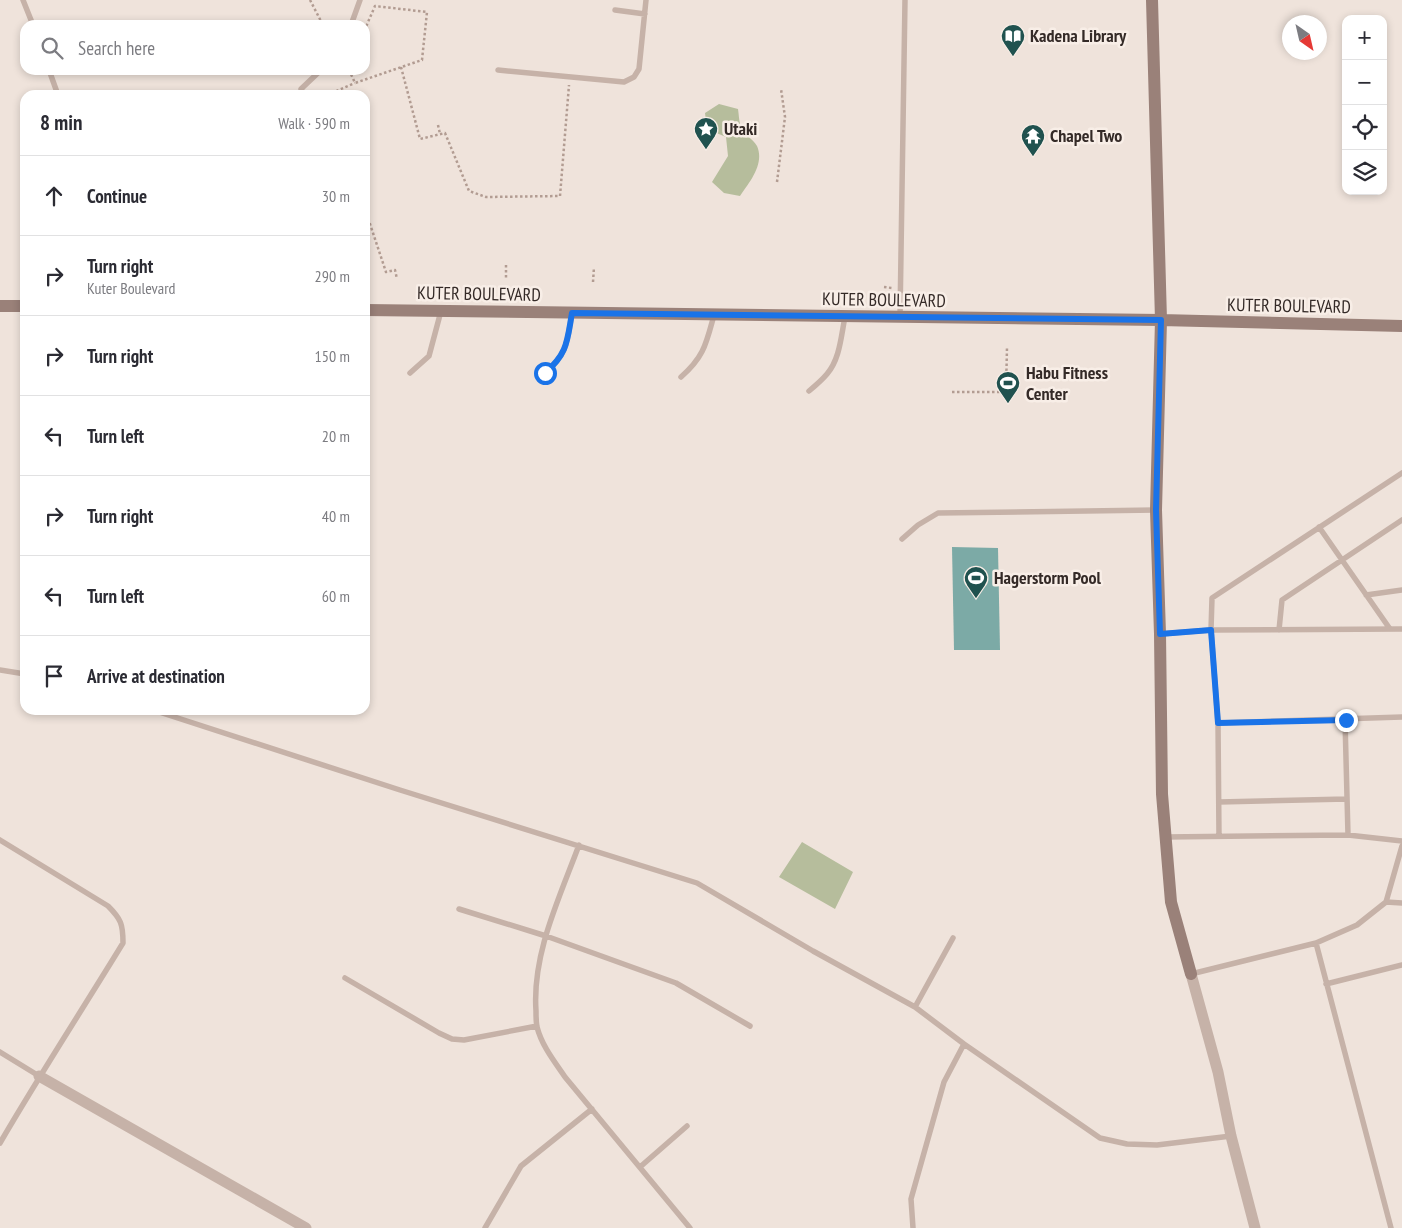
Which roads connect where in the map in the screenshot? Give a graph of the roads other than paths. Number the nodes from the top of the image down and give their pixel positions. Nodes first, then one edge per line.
1 (23, 0) edge
2 (360, 0) edge
3 (646, 0) edge
4 (905, 0) edge
5 (1152, 0) edge
6 (615, 10) dead end
7 (644, 14) junction
8 (30, 20) edge
9 (353, 20) edge
10 (498, 70) dead end
11 (51, 75) edge
12 (316, 75) edge
13 (56, 90) edge
14 (302, 90) edge
15 (0, 306) edge
16 (20, 306) edge
17 (370, 310) edge
18 (441, 311) junction
19 (572, 313) junction
20 (714, 315) junction
21 (845, 317) junction
22 (900, 317) junction
23 (1161, 320) junction
24 (1402, 326) edge
25 (410, 372) dead end
26 (545, 373) dead end
27 (681, 377) dead end
28 (809, 391) dead end
29 (1402, 473) edge
30 (1156, 510) junction
31 (1402, 520) edge
32 (1319, 528) junction
33 (902, 539) dead end
34 (1342, 560) junction
35 (1402, 590) edge
36 (1366, 595) junction
37 (1390, 629) junction
38 (1402, 629) edge
39 (1211, 630) junction
40 (1279, 630) junction
41 (1160, 634) junction
42 (0, 670) edge
43 (20, 673) edge
44 (168, 715) edge
45 (1402, 717) edge
46 (1346, 720) junction
47 (1218, 723) junction
48 (1347, 799) junction
49 (1219, 802) junction
50 (1348, 834) junction
51 (1219, 836) junction
52 (1165, 837) junction
53 (0, 840) edge
54 (1402, 841) edge
55 (579, 846) junction
56 (1402, 846) edge
57 (1386, 902) junction
58 (1402, 903) edge
59 (459, 910) dead end
60 (546, 936) junction
61 (954, 938) dead end
62 (1316, 943) junction
63 (1402, 965) edge
64 (1190, 974) junction
65 (345, 978) dead end
66 (1326, 984) junction
67 (915, 1007) junction
68 (537, 1026) junction
69 (750, 1026) dead end
70 (964, 1044) junction
71 (0, 1052) edge
72 (39, 1076) junction
73 (592, 1109) junction
74 (687, 1126) dead end
75 (1231, 1136) junction
76 (0, 1144) edge
77 (640, 1167) junction
78 (306, 1228) edge
79 (485, 1228) edge
80 (690, 1228) edge
81 (913, 1228) edge
82 (1255, 1228) edge
83 (1391, 1228) edge

1 - 8 lane
2 - 9 lane
3 - 7 lane
4 - 22 lane
5 - 23 street
6 - 7 lane
7 - 10 lane
11 - 13 lane
12 - 14 lane
15 - 16 street
17 - 18 street, KUTER BOULEVARD
18 - 19 street, KUTER BOULEVARD
18 - 25 lane
19 - 20 street, KUTER BOULEVARD
19 - 26 lane
20 - 21 street, KUTER BOULEVARD
20 - 27 lane
21 - 22 street, KUTER BOULEVARD
21 - 28 lane
22 - 23 street, KUTER BOULEVARD
23 - 24 street, KUTER BOULEVARD
23 - 30 street
29 - 32 lane
30 - 33 lane
30 - 41 street
31 - 34 lane
32 - 34 lane
32 - 39 lane
34 - 36 lane
34 - 40 lane
35 - 36 lane
36 - 37 lane
37 - 38 lane
37 - 40 lane
39 - 40 lane
39 - 41 lane
39 - 47 lane
41 - 52 street
42 - 43 lane
44 - 55 lane
45 - 46 lane
46 - 47 lane
46 - 48 lane
47 - 49 lane
48 - 49 lane
48 - 50 lane
49 - 51 lane
50 - 51 lane
50 - 54 lane
51 - 52 lane
52 - 64 street
53 - 72 lane
55 - 60 lane
55 - 67 lane
56 - 57 lane
57 - 58 lane
57 - 62 lane
59 - 60 lane
60 - 68 lane
60 - 69 lane
61 - 67 lane
62 - 64 lane
62 - 66 lane
63 - 66 lane
64 - 75 street
65 - 68 lane
66 - 83 lane
67 - 70 lane
68 - 73 lane
70 - 75 lane
70 - 81 lane
71 - 72 lane
72 - 76 lane
72 - 78 street
73 - 77 lane
73 - 79 lane
74 - 77 lane
75 - 82 street
77 - 80 lane

